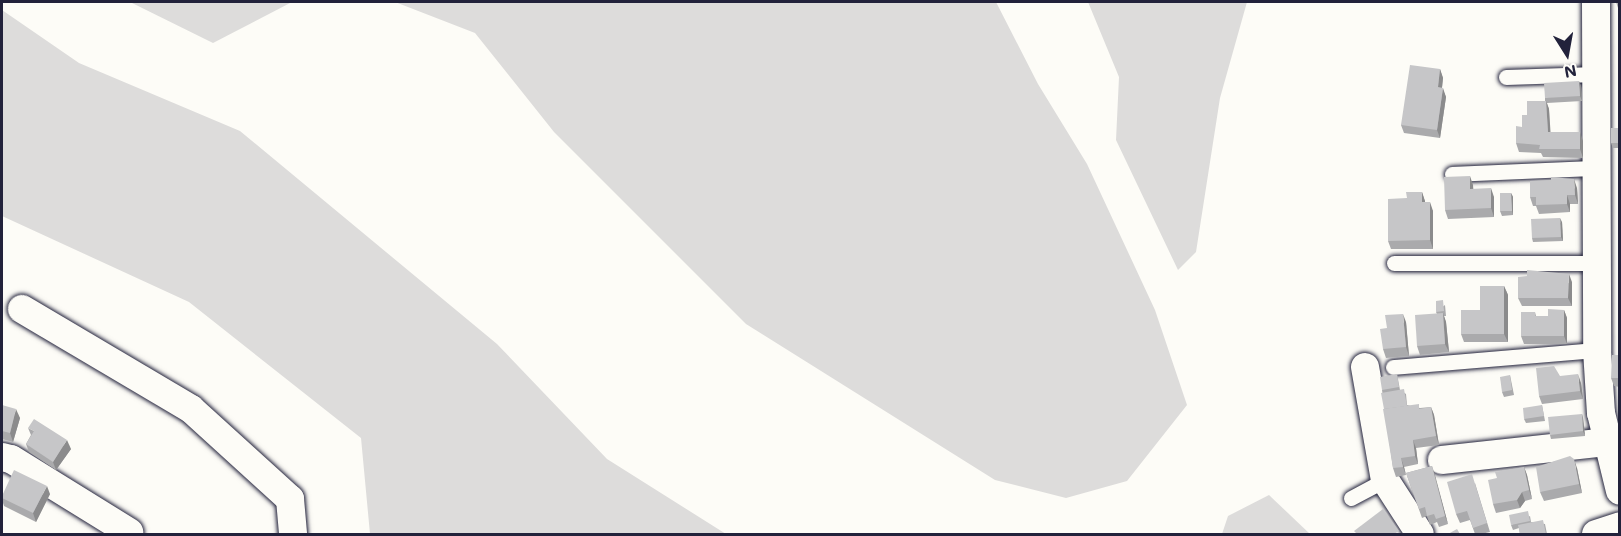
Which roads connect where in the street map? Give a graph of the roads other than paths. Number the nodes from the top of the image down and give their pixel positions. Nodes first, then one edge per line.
1 (1596, 2) edge
2 (1595, 74) junction
3 (1506, 77) dead end
4 (1597, 168) junction
5 (1452, 174) edge
6 (1394, 263) dead end
7 (1598, 263) junction
8 (22, 309) dead end
9 (1596, 350) junction
10 (1365, 367) dead end
11 (1393, 367) dead end
12 (1610, 409) edge
13 (1608, 442) junction
14 (2, 457) edge
15 (1442, 460) dead end
16 (1385, 480) junction
17 (1620, 491) edge
18 (1351, 498) dead end
19 (1620, 526) edge
20 (129, 532) dead end
21 (293, 534) edge
22 (1420, 534) edge
23 (1596, 534) edge

1 - 2 street
2 - 3 lane
2 - 4 street
4 - 5 lane
4 - 7 street
6 - 7 lane
7 - 9 street
8 - 21 street
9 - 11 lane
9 - 12 street
10 - 16 street
12 - 13 street
13 - 15 street
13 - 17 street
14 - 20 street
16 - 18 lane
16 - 22 street
19 - 23 street

